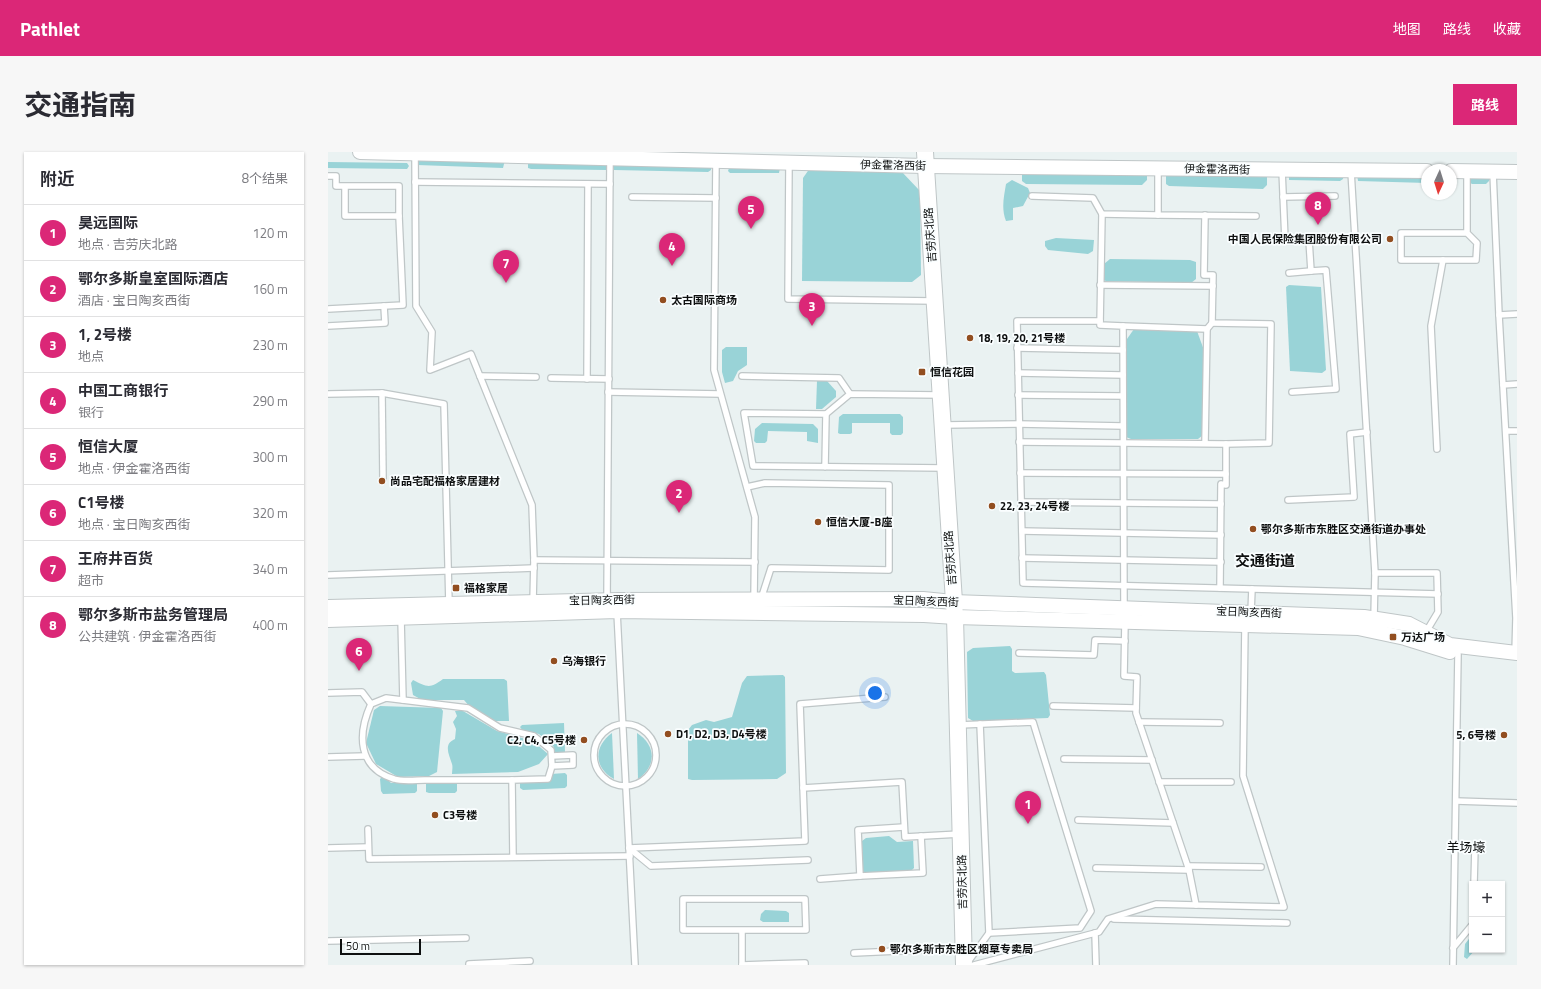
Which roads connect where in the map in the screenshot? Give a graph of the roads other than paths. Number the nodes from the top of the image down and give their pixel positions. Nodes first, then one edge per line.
1 (360, 152) edge
2 (415, 153) junction
3 (610, 158) junction
4 (925, 159) edge
5 (716, 161) junction
6 (789, 163) junction
7 (1158, 168) junction
8 (1282, 169) junction
9 (1351, 170) junction
10 (1421, 171) edge
11 (1457, 171) edge
12 (1467, 171) junction
13 (1493, 171) junction
14 (1517, 172) edge
15 (328, 176) edge
16 (415, 182) junction
17 (588, 184) junction
18 (610, 184) junction
19 (345, 186) junction
20 (1032, 196) dead end
21 (1335, 196) dead end
22 (632, 197) dead end
23 (1283, 197) junction
24 (716, 198) junction
25 (1102, 214) junction
26 (1158, 215) junction
27 (1205, 215) junction
28 (399, 216) junction
29 (1256, 216) dead end
30 (1467, 233) junction
31 (1443, 260) junction
32 (1311, 271) junction
33 (1289, 273) dead end
34 (1100, 285) junction
35 (1213, 286) junction
36 (934, 301) junction
37 (384, 306) junction
38 (328, 309) edge
39 (1517, 314) edge
40 (1499, 315) junction
41 (1100, 321) junction
42 (1212, 323) junction
43 (328, 326) edge
44 (1123, 326) junction
45 (1207, 329) junction
46 (1017, 348) junction
47 (1123, 350) junction
48 (1018, 373) junction
49 (1123, 375) junction
50 (480, 376) junction
51 (742, 376) dead end
52 (536, 377) dead end
53 (551, 378) dead end
54 (587, 379) junction
55 (609, 379) junction
56 (1503, 384) junction
57 (1517, 384) edge
58 (608, 392) junction
59 (1292, 392) dead end
60 (382, 393) junction
61 (328, 394) edge
62 (720, 394) junction
63 (850, 394) junction
64 (940, 395) junction
65 (1018, 395) junction
66 (1123, 396) junction
67 (826, 414) junction
68 (1019, 424) junction
69 (942, 425) junction
70 (1123, 426) junction
71 (1517, 430) edge
72 (1507, 431) junction
73 (1367, 432) junction
74 (1019, 442) junction
75 (1123, 442) junction
76 (1205, 443) junction
77 (1226, 444) junction
78 (1437, 449) dead end
79 (825, 467) junction
80 (945, 468) junction
81 (1020, 473) junction
82 (1123, 474) junction
83 (1226, 474) junction
84 (383, 479) dead end
85 (1510, 483) junction
86 (1517, 483) edge
87 (747, 487) junction
88 (1288, 500) dead end
89 (1021, 502) junction
90 (1124, 504) junction
91 (1221, 504) junction
92 (1514, 522) edge
93 (1022, 531) junction
94 (1124, 533) junction
95 (1221, 535) junction
96 (1022, 558) junction
97 (534, 560) junction
98 (607, 560) junction
99 (1124, 560) junction
100 (755, 562) junction
101 (1221, 562) junction
102 (1515, 564) edge
103 (534, 568) junction
104 (448, 571) junction
105 (1375, 573) junction
106 (328, 576) edge
107 (1124, 585) junction
108 (1220, 588) junction
109 (1252, 589) junction
110 (1375, 593) junction
111 (1438, 594) junction
112 (607, 600) junction
113 (758, 600) junction
114 (533, 602) junction
115 (449, 604) junction
116 (328, 607) edge
117 (954, 610) junction
118 (617, 611) junction
119 (1124, 615) junction
120 (401, 618) junction
121 (1374, 618) junction
122 (1248, 619) junction
123 (328, 620) edge
124 (1426, 633) junction
125 (1125, 640) junction
126 (1019, 652) dead end
127 (1458, 654) junction
128 (1516, 656) edge
129 (328, 693) edge
130 (885, 697) dead end
131 (403, 700) junction
132 (371, 704) junction
133 (1053, 706) dead end
134 (1136, 708) junction
135 (1139, 722) junction
136 (1220, 723) dead end
137 (623, 724) junction
138 (980, 724) junction
139 (958, 726) junction
140 (365, 756) junction
141 (552, 756) junction
142 (328, 757) edge
143 (1064, 759) dead end
144 (1152, 760) junction
145 (552, 766) junction
146 (512, 780) junction
147 (1160, 782) junction
148 (1231, 782) dead end
149 (626, 786) junction
150 (803, 788) junction
151 (1456, 801) junction
152 (1517, 803) edge
153 (1078, 820) dead end
154 (1173, 822) junction
155 (904, 827) junction
156 (368, 829) dead end
157 (960, 834) junction
158 (921, 836) junction
159 (368, 847) junction
160 (1475, 847) dead end
161 (328, 848) edge
162 (629, 848) junction
163 (630, 856) junction
164 (513, 857) junction
165 (808, 860) dead end
166 (1261, 867) dead end
167 (1096, 868) dead end
168 (1189, 868) junction
169 (860, 876) junction
170 (820, 879) dead end
171 (1474, 881) edge
172 (1196, 905) junction
173 (1108, 919) junction
174 (1286, 923) dead end
175 (1469, 929) edge
176 (742, 930) junction
177 (989, 933) junction
178 (1095, 933) junction
179 (466, 938) dead end
180 (328, 941) edge
181 (963, 948) junction
182 (1453, 948) junction
183 (854, 953) dead end
184 (530, 961) dead end
185 (469, 965) edge
186 (636, 965) edge
187 (742, 965) edge
188 (805, 965) edge
189 (965, 965) edge
190 (974, 965) edge
191 (1096, 965) edge
192 (1453, 965) edge

1 - 2 street, 伊金霍洛西街
2 - 3 street, 伊金霍洛西街
2 - 16 lane
3 - 5 street, 伊金霍洛西街
3 - 18 lane
4 - 6 street, 伊金霍洛西街
4 - 7 street, 伊金霍洛西街
4 - 36 main road, 吉劳庆北路
5 - 6 street, 伊金霍洛西街
5 - 24 lane
6 - 36 lane
7 - 8 street, 伊金霍洛西街
7 - 26 lane
8 - 9 street, 伊金霍洛西街
8 - 23 lane
9 - 10 street, 伊金霍洛西街
9 - 73 lane
11 - 12 street
12 - 13 street
12 - 30 lane
13 - 14 street
13 - 40 lane
15 - 19 lane
16 - 17 lane
16 - 50 lane
17 - 18 lane
17 - 54 lane
18 - 55 lane
19 - 28 lane
19 - 28 lane
20 - 25 lane
21 - 23 lane
22 - 24 lane
23 - 32 lane
24 - 62 lane
25 - 26 lane
25 - 34 lane
26 - 27 lane
27 - 29 lane
27 - 35 lane
28 - 37 lane
30 - 31 lane
30 - 31 lane
31 - 78 lane
32 - 33 lane
32 - 59 lane
34 - 35 lane
34 - 41 lane
35 - 42 lane
36 - 64 main road, 吉劳庆北路
37 - 38 lane
37 - 43 lane
39 - 40 lane
40 - 56 lane
41 - 44 lane
41 - 46 lane
42 - 45 lane
42 - 77 lane
44 - 45 lane
44 - 47 lane
45 - 76 lane
46 - 47 lane
46 - 48 lane
47 - 49 lane
48 - 49 lane
48 - 65 lane
49 - 66 lane
50 - 52 lane
50 - 97 lane
51 - 63 lane
53 - 54 lane
54 - 55 lane
55 - 58 lane
56 - 57 lane
56 - 72 lane
58 - 62 lane
58 - 98 lane
60 - 61 lane
60 - 84 lane
60 - 104 lane
62 - 87 lane
63 - 64 lane
63 - 67 lane
64 - 69 main road, 吉劳庆北路
65 - 66 lane
65 - 68 lane
66 - 70 lane
67 - 79 lane
67 - 79 lane
68 - 69 lane
68 - 70 lane
68 - 74 lane
69 - 80 main road, 吉劳庆北路
70 - 75 lane
71 - 72 lane
72 - 85 lane
73 - 88 lane
73 - 105 lane
74 - 75 lane
74 - 81 lane
75 - 76 lane
75 - 82 lane
76 - 77 lane
77 - 83 lane
79 - 80 lane
80 - 117 main road, 吉劳庆北路
81 - 82 lane
81 - 89 lane
82 - 83 lane
82 - 90 lane
83 - 91 lane
85 - 86 lane
85 - 92 lane
87 - 100 lane
87 - 113 lane
89 - 90 lane
89 - 93 lane
90 - 91 lane
90 - 94 lane
91 - 95 lane
92 - 102 lane
93 - 94 lane
93 - 96 lane
94 - 95 lane
94 - 99 lane
95 - 101 lane
96 - 99 lane
96 - 107 lane
97 - 98 lane
97 - 103 lane
98 - 100 lane
98 - 112 lane
99 - 101 lane
99 - 107 lane
100 - 113 lane
101 - 108 lane
102 - 128 lane
103 - 104 lane
103 - 114 lane
104 - 106 lane
104 - 115 lane
105 - 110 lane
105 - 111 lane
107 - 108 lane
107 - 119 lane
108 - 109 lane
109 - 110 lane
109 - 122 lane
110 - 111 lane
110 - 121 lane
111 - 124 lane
112 - 113 street, 宝日陶亥西街
112 - 114 street, 宝日陶亥西街
113 - 117 street, 宝日陶亥西街
114 - 115 street, 宝日陶亥西街
115 - 116 street, 宝日陶亥西街
117 - 118 street, 宝日陶亥西街
117 - 119 street, 宝日陶亥西街
117 - 139 main road, 吉劳庆北路
118 - 120 street, 宝日陶亥西街
118 - 137 lane
119 - 122 street, 宝日陶亥西街
119 - 125 lane
120 - 123 street, 宝日陶亥西街
120 - 131 lane
121 - 122 street, 宝日陶亥西街
121 - 124 street, 宝日陶亥西街
122 - 127 street, 宝日陶亥西街
122 - 172 lane
124 - 128 street, 宝日陶亥西街
125 - 126 lane
125 - 134 lane
127 - 128 street, 宝日陶亥西街
127 - 151 lane
129 - 132 lane
130 - 150 lane
131 - 132 lane
131 - 141 lane
132 - 140 lane
133 - 134 lane
134 - 135 lane
135 - 136 lane
135 - 144 lane
137 - 149 lane
137 - 149 lane
137 - 149 lane
138 - 139 lane
138 - 177 lane
138 - 177 lane
139 - 157 main road, 吉劳庆北路
140 - 142 lane
140 - 146 lane
141 - 145 lane
141 - 145 lane
143 - 144 lane
144 - 147 lane
145 - 146 lane
146 - 164 lane
147 - 148 lane
147 - 154 lane
149 - 162 lane
150 - 155 lane
150 - 162 lane
151 - 152 lane
151 - 182 lane
153 - 154 lane
154 - 168 lane
155 - 158 lane
155 - 169 lane
156 - 159 lane
157 - 158 lane
157 - 181 main road, 吉劳庆北路
158 - 169 lane
159 - 161 lane
159 - 164 lane
160 - 171 lane
162 - 163 lane
162 - 165 lane
163 - 164 lane
163 - 186 lane
166 - 168 lane
167 - 168 lane
168 - 172 lane
169 - 170 lane
172 - 173 lane
173 - 174 lane
173 - 178 lane
175 - 182 lane
176 - 176 lane
176 - 187 lane
177 - 189 lane
178 - 190 lane
178 - 191 lane
179 - 180 lane
181 - 183 lane
181 - 189 main road, 吉劳庆北路
182 - 192 lane
184 - 185 lane
187 - 188 lane

